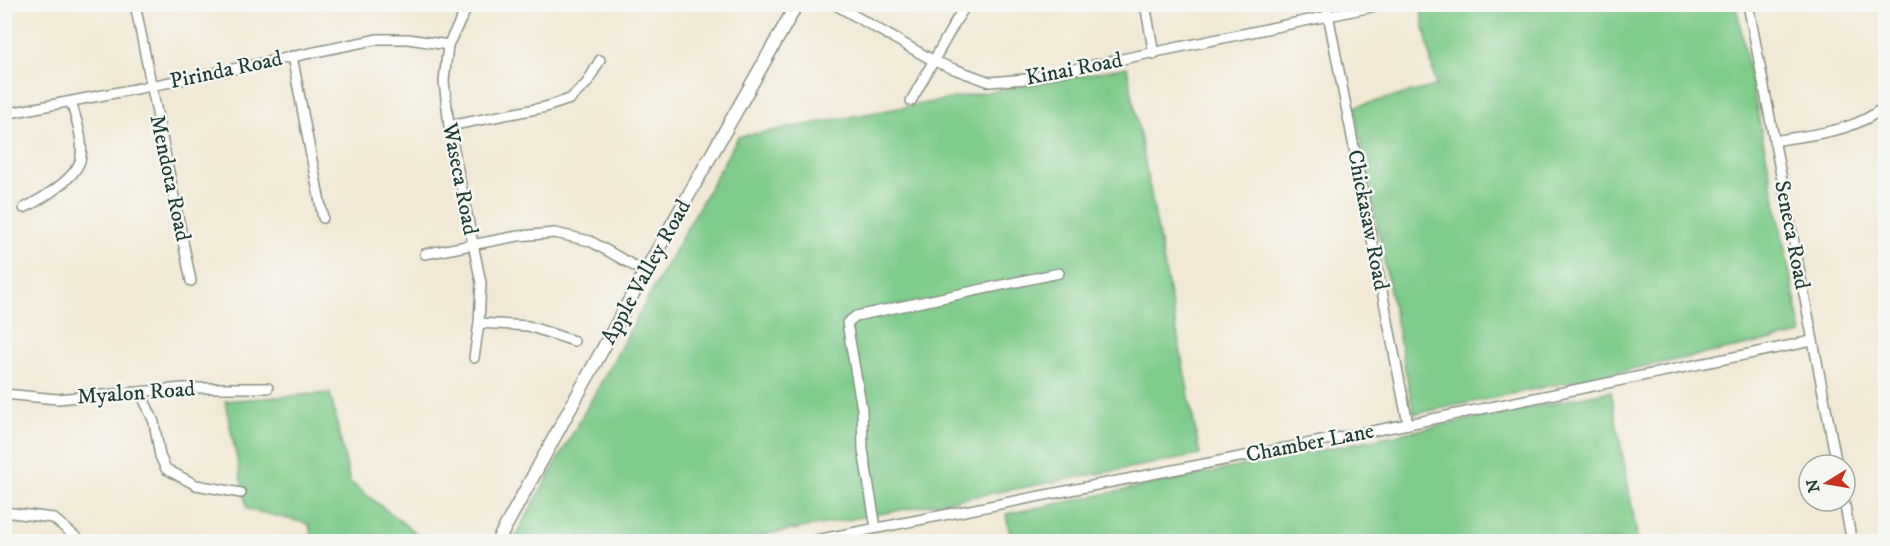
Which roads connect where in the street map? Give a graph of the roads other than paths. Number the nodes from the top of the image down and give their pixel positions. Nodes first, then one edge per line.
1 (135, 4) edge
2 (470, 4) edge
3 (797, 4) edge
4 (834, 4) edge
5 (967, 4) edge
6 (1145, 4) edge
7 (1326, 4) edge
8 (1386, 4) edge
9 (1748, 4) edge
10 (1327, 17) junction
11 (448, 45) junction
12 (1154, 54) junction
13 (292, 57) junction
14 (600, 60) dead end
15 (934, 61) junction
16 (151, 86) junction
17 (911, 101) dead end
18 (71, 102) junction
19 (1886, 105) edge
20 (4, 114) edge
21 (448, 126) junction
22 (1774, 141) junction
23 (24, 208) dead end
24 (322, 219) dead end
25 (472, 245) junction
26 (425, 254) dead end
27 (645, 272) junction
28 (1059, 273) dead end
29 (191, 281) dead end
30 (479, 322) junction
31 (574, 341) dead end
32 (1812, 341) junction
33 (474, 358) dead end
34 (268, 388) dead end
35 (141, 393) junction
36 (4, 394) edge
37 (1408, 424) junction
38 (1835, 453) edge
39 (241, 493) dead end
40 (4, 512) edge
41 (1846, 513) edge
42 (876, 528) junction
43 (82, 542) edge
44 (498, 542) edge
45 (806, 542) edge
46 (1852, 542) edge

1 - 16 street, Mendota Road
2 - 11 street, Waseca Road
3 - 27 main road, Apple Valley Road
4 - 15 street, Kinai Road
5 - 15 street
6 - 12 street
7 - 10 street
8 - 10 street, Kinai Road
9 - 22 street, Seneca Road
10 - 12 street, Kinai Road
10 - 37 street, Chickasaw Road
11 - 13 street, Pirinda Road
11 - 21 street, Waseca Road
12 - 15 street, Kinai Road
13 - 16 street, Pirinda Road
13 - 24 street
14 - 21 street
15 - 17 street
16 - 18 street, Pirinda Road
16 - 29 street, Mendota Road
18 - 20 street, Pirinda Road
18 - 23 street
19 - 22 street
21 - 25 street, Waseca Road
22 - 32 street, Seneca Road
25 - 26 street
25 - 27 street
25 - 30 street, Waseca Road
27 - 44 main road, Apple Valley Road
28 - 42 street
30 - 31 street
30 - 33 street, Waseca Road
32 - 37 street, Chamber Lane
32 - 38 street, Seneca Road
34 - 35 street, Myalon Road
35 - 36 street, Myalon Road
35 - 39 street
37 - 42 street, Chamber Lane
40 - 43 street
41 - 46 street
42 - 45 street, Chamber Lane

